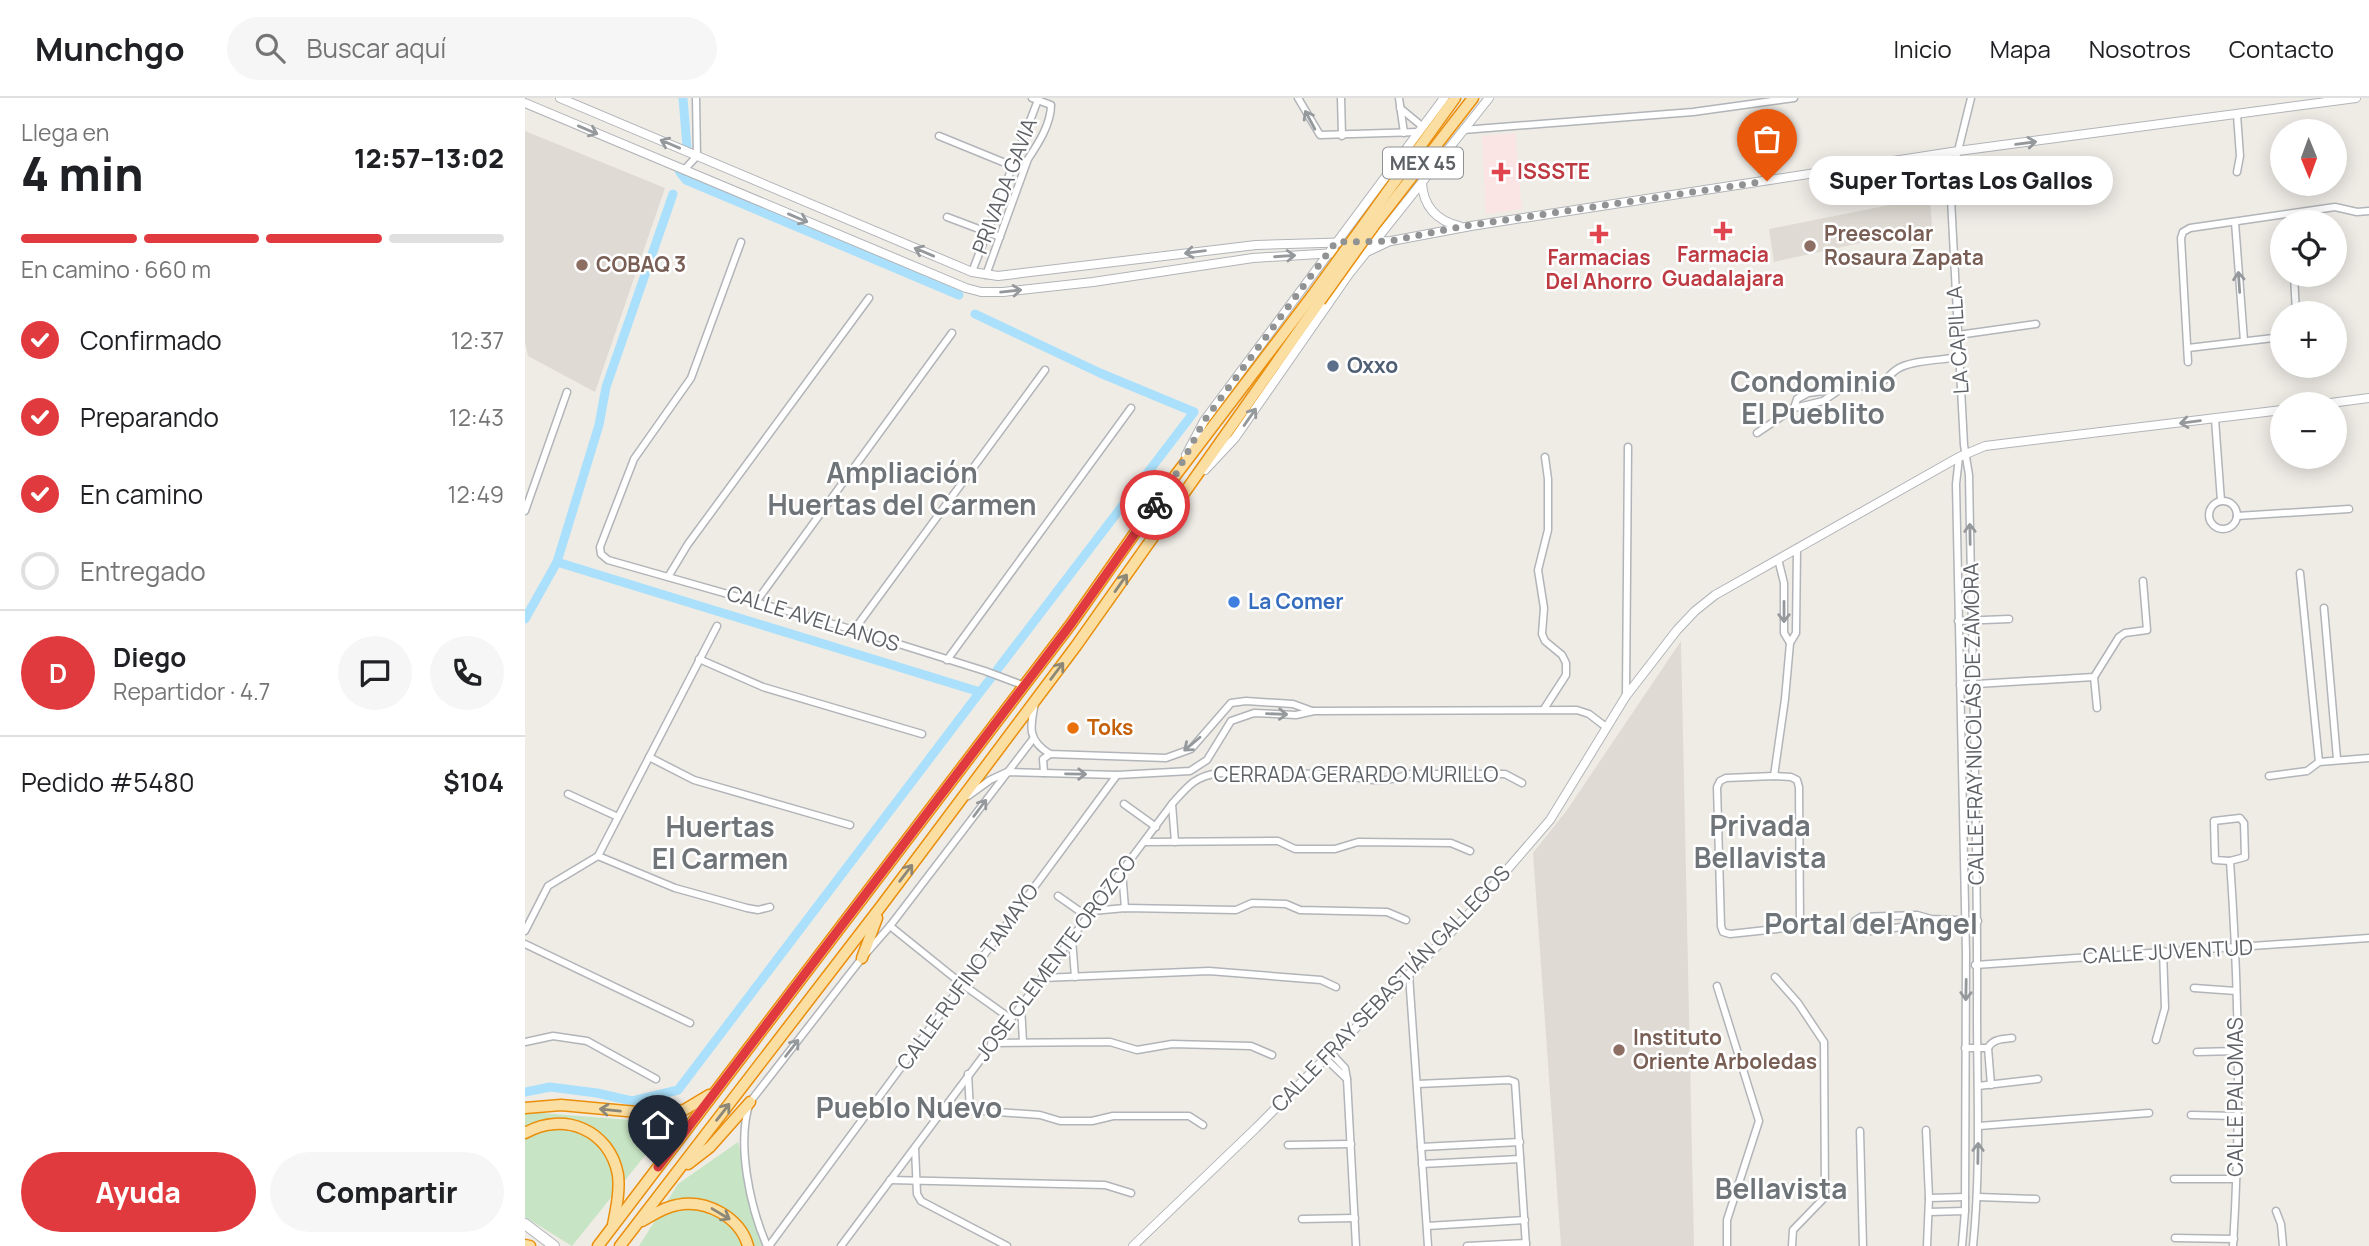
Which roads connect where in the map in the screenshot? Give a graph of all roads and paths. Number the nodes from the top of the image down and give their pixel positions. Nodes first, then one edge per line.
1 (561, 98) edge
2 (696, 98) edge
3 (1298, 98) edge
4 (1341, 98) edge
5 (1399, 98) edge
6 (1444, 98) edge
7 (1455, 98) edge
8 (1473, 98) edge
9 (1489, 98) edge
10 (1794, 98) edge
11 (1971, 98) edge
12 (2356, 98) edge
13 (1035, 99) edge
14 (1785, 99) edge
15 (529, 102) edge
16 (1400, 108) junction
17 (2237, 115) junction
18 (1421, 129) junction
19 (1463, 130) junction
20 (1403, 133) junction
21 (1342, 135) junction
22 (939, 136) dead end
23 (1958, 151) junction
24 (697, 156) junction
25 (1013, 167) junction
26 (684, 170) junction
27 (1023, 171) junction
28 (2237, 172) dead end
29 (1422, 183) junction
30 (2369, 211) edge
31 (947, 217) dead end
32 (2235, 222) junction
33 (1465, 226) junction
34 (988, 233) junction
35 (1000, 237) junction
36 (1376, 241) junction
37 (1391, 241) junction
38 (741, 242) dead end
39 (1336, 242) junction
40 (1256, 245) junction
41 (1369, 251) junction
42 (1329, 253) junction
43 (1253, 258) junction
44 (1318, 268) junction
45 (972, 272) junction
46 (1349, 274) junction
47 (986, 275) junction
48 (1304, 286) junction
49 (869, 298) dead end
50 (1332, 299) junction
51 (2036, 324) dead end
52 (952, 333) dead end
53 (1958, 335) junction
54 (2270, 338) edge
55 (2244, 341) junction
56 (2188, 348) junction
57 (1960, 358) junction
58 (2188, 362) dead end
59 (1045, 370) dead end
60 (1840, 389) junction
61 (567, 392) dead end
62 (2369, 398) edge
63 (2347, 401) edge
64 (1131, 408) dead end
65 (1794, 408) junction
66 (2270, 411) edge
67 (2215, 418) junction
68 (1757, 433) dead end
69 (1628, 447) dead end
70 (1963, 452) junction
71 (1545, 457) dead end
72 (1175, 476) junction
73 (1189, 487) junction
74 (2221, 501) junction
75 (2349, 509) dead end
76 (525, 511) edge
77 (2237, 516) junction
78 (1797, 548) junction
79 (1778, 559) junction
80 (2300, 573) dead end
81 (668, 577) junction
82 (2143, 581) dead end
83 (756, 602) junction
84 (2324, 608) dead end
85 (2009, 619) dead end
86 (1972, 620) junction
87 (1958, 621) junction
88 (717, 626) dead end
89 (854, 631) junction
90 (1790, 643) junction
91 (699, 659) junction
92 (947, 660) junction
93 (2094, 677) junction
94 (1973, 684) junction
95 (1960, 685) junction
96 (1025, 686) junction
97 (1626, 695) junction
98 (1036, 699) junction
99 (2097, 708) dead end
100 (1544, 709) junction
101 (1314, 711) junction
102 (1606, 727) junction
103 (922, 734) dead end
104 (1033, 739) junction
105 (1050, 754) junction
106 (649, 757) junction
107 (2369, 758) edge
108 (2337, 759) junction
109 (2319, 762) junction
110 (1007, 772) junction
111 (1044, 773) junction
112 (1117, 775) junction
113 (1774, 776) junction
114 (2269, 776) dead end
115 (1190, 783) joint
116 (1522, 783) dead end
117 (568, 794) dead end
118 (960, 802) junction
119 (1124, 804) dead end
120 (1172, 804) junction
121 (618, 817) junction
122 (850, 825) dead end
123 (1156, 827) junction
124 (1144, 842) junction
125 (1175, 842) junction
126 (1470, 851) dead end
127 (598, 856) junction
128 (2230, 861) junction
129 (1122, 871) junction
130 (1058, 895) dead end
131 (882, 905) junction
132 (770, 907) dead end
133 (1125, 908) junction
134 (1090, 914) junction
135 (1931, 919) junction
136 (1406, 920) dead end
137 (1966, 921) junction
138 (1977, 921) junction
139 (890, 926) junction
140 (525, 931) edge
141 (1072, 939) junction
142 (2369, 939) edge
143 (525, 944) edge
144 (2236, 949) junction
145 (2163, 951) junction
146 (862, 958) junction
147 (1966, 965) junction
148 (1977, 965) junction
149 (1409, 975) junction
150 (1775, 976) dead end
151 (1075, 977) junction
152 (1042, 978) junction
153 (962, 984) junction
154 (1717, 986) dead end
155 (1336, 987) dead end
156 (2194, 988) dead end
157 (2236, 990) junction
158 (1021, 1006) junction
159 (1011, 1019) junction
160 (690, 1023) dead end
161 (2012, 1038) dead end
162 (2156, 1040) dead end
163 (525, 1042) edge
164 (1023, 1042) junction
165 (991, 1043) junction
166 (1965, 1048) junction
167 (1977, 1048) junction
168 (1988, 1048) junction
169 (2237, 1051) junction
170 (2197, 1052) dead end
171 (1272, 1055) dead end
172 (1328, 1055) junction
173 (968, 1074) junction
174 (656, 1079) dead end
175 (2038, 1079) dead end
176 (1417, 1084) junction
177 (1991, 1085) junction
178 (1978, 1086) junction
179 (719, 1087) junction
180 (750, 1102) junction
181 (525, 1108) edge
182 (970, 1110) junction
183 (940, 1112) junction
184 (2149, 1113) dead end
185 (2191, 1115) dead end
186 (2236, 1116) junction
187 (1203, 1125) dead end
188 (1979, 1126) junction
189 (1926, 1130) dead end
190 (1860, 1131) dead end
191 (525, 1133) edge
192 (1520, 1142) junction
193 (1351, 1144) junction
194 (1288, 1145) dead end
195 (1421, 1147) junction
196 (915, 1148) junction
197 (1520, 1159) junction
198 (1422, 1164) junction
199 (675, 1174) junction
200 (2235, 1179) junction
201 (890, 1180) junction
202 (918, 1180) junction
203 (1965, 1180) junction
204 (1978, 1180) junction
205 (2174, 1180) dead end
206 (1131, 1194) dead end
207 (1965, 1197) junction
208 (1978, 1197) junction
209 (1929, 1198) junction
210 (2036, 1199) dead end
211 (1965, 1211) junction
212 (2276, 1211) dead end
213 (1929, 1212) junction
214 (1355, 1218) junction
215 (1302, 1219) dead end
216 (1525, 1220) junction
217 (525, 1224) edge
218 (636, 1224) junction
219 (1427, 1226) junction
220 (613, 1227) junction
221 (2175, 1238) dead end
222 (525, 1240) edge
223 (777, 1242) edge
224 (2234, 1242) edge
225 (1526, 1244) edge
226 (525, 1245) edge
227 (532, 1246) edge
228 (554, 1246) edge
229 (598, 1246) edge
230 (620, 1246) edge
231 (748, 1246) edge
232 (768, 1246) edge
233 (841, 1246) edge
234 (1007, 1246) edge
235 (1133, 1246) edge
236 (1356, 1246) edge
237 (1428, 1246) edge
238 (1467, 1246) edge
239 (1727, 1246) edge
240 (1792, 1246) edge
241 (1863, 1246) edge
242 (1927, 1246) edge
243 (1962, 1246) edge
244 (1973, 1246) edge
245 (2283, 1246) edge

24 -> 1 street
2 - 24 street
21 -> 3 street
4 - 21 street
5 - 16 street
6 - 18 street
7 - 72 highway, MEX 45, bridge
8 - 73 highway, MEX 45, bridge
9 - 19 street
10 - 14 street
11 - 23 street, LA CAPILLA
12 - 17 street
13 - 25 street, PRIVADA GAVIA
13 - 27 street, PRIVADA GAVIA
14 - 19 street
15 -> 26 street
16 - 18 street
16 - 20 street
23 -> 17 street
17 - 28 street
18 - 20 street
18 - 39 street
19 - 29 street
20 - 21 street
22 - 25 street
23 - 33 street
23 - 53 street, LA CAPILLA
24 - 26 street
45 -> 24 street
25 - 27 street
25 - 34 street, PRIVADA GAVIA
26 -> 43 street
27 - 35 street, PRIVADA GAVIA
29 - 33 street
29 - 36 street
30 - 32 street
31 - 34 street
55 -> 32 street
32 - 56 street
33 - 37 street
34 - 35 street
34 - 45 street, PRIVADA GAVIA
35 - 47 street, PRIVADA GAVIA
36 - 37 street
36 - 39 street
36 - 41 street
37 - 41 street
38 - 81 street, CALLE AVELLANOS
39 - 40 street
39 - 42 street
40 - 43 street
40 -> 47 street
41 - 42 street
41 - 46 street
43 -> 42 street
42 - 44 street
44 - 46 street
44 - 48 street
45 - 47 street
46 - 50 street
48 - 50 street
48 - 72 street
49 - 81 street
73 -> 50 street
51 - 53 street
52 - 83 street
53 - 57 street, LA CAPILLA
54 - 55 street
55 - 56 street
56 - 58 street
57 - 60 street
57 - 70 street, LA CAPILLA
59 - 89 street
60 - 65 street
60 - 65 street
61 - 76 street
62 - 63 street
64 - 92 street
65 - 68 street
66 - 67 street, CALLE FRAY SEBASTIÁN GALLEGOS
67 -> 70 street, CALLE FRAY SEBASTIÁN GALLEGOS
67 - 74 street
69 - 97 street
70 - 78 street, CALLE FRAY SEBASTIÁN GALLEGOS
86 -> 70 street, CALLE FRAY NICOLÁS DE ZAMORA
70 - 87 street, CALLE FRAY NICOLÁS DE ZAMORA
71 - 100 street
72 - 96 highway, MEX 45
98 -> 73 highway, MEX 45
74 - 77 street
74 - 77 street
75 - 77 street
78 - 79 street, CALLE FRAY SEBASTIÁN GALLEGOS
78 - 90 street
79 -> 90 street
79 - 97 street, CALLE FRAY SEBASTIÁN GALLEGOS
80 - 109 street
81 - 83 street, CALLE AVELLANOS
82 - 93 street
83 - 89 street, CALLE AVELLANOS
84 - 108 street
85 - 86 street
86 - 87 street
86 - 94 street, CALLE FRAY NICOLÁS DE ZAMORA
87 - 95 street, CALLE FRAY NICOLÁS DE ZAMORA
88 - 91 street
89 - 92 street, CALLE AVELLANOS
90 - 113 street
91 - 103 street
91 - 106 street
92 - 96 street, CALLE AVELLANOS
93 - 94 street
93 - 99 street
94 - 95 street
94 - 138 street, CALLE FRAY NICOLÁS DE ZAMORA
95 - 137 street, CALLE FRAY NICOLÁS DE ZAMORA
96 - 179 highway, MEX 45
97 - 102 street, CALLE FRAY SEBASTIÁN GALLEGOS
98 - 104 street
98 - 118 highway, MEX 45
100 - 101 street
100 - 102 street
101 -> 105 street
112 -> 101 street
102 - 149 street, CALLE FRAY SEBASTIÁN GALLEGOS
104 - 105 street
104 - 110 street
105 - 111 street
106 - 121 street
106 - 122 street
107 - 108 street
108 - 109 street
109 - 114 street
110 - 111 street
110 - 118 street
139 -> 110 street
111 -> 112 street
112 - 153 street, CALLE RUFINO TAMAYO
113 - 113 street
115 - 116 street, CERRADA GERARDO MURILLO
115 - 120 street, JOSE CLEMENTE OROZCO
117 - 121 street
131 -> 118 highway, MEX 45
119 - 123 street
120 - 123 street, JOSE CLEMENTE OROZCO
120 - 125 street
121 - 127 street
123 - 124 street, JOSE CLEMENTE OROZCO
124 - 125 street
124 - 129 street, JOSE CLEMENTE OROZCO
125 - 126 street
127 - 132 street
127 - 140 street
128 - 128 street
128 - 144 street, CALLE PALOMAS
129 - 133 street
129 - 134 street, JOSE CLEMENTE OROZCO
130 - 134 street
131 - 146 highway
199 -> 131 highway, MEX 45
133 - 134 street
133 - 136 street
134 - 141 street, JOSE CLEMENTE OROZCO
135 - 135 street
135 - 137 street
137 - 138 street
137 - 147 street, CALLE FRAY NICOLÁS DE ZAMORA
138 - 148 street, CALLE FRAY NICOLÁS DE ZAMORA
139 - 146 street
139 - 153 street
141 - 151 street
141 - 152 street, JOSE CLEMENTE OROZCO
142 - 144 street, CALLE JUVENTUD
143 - 160 street
144 - 145 street, CALLE JUVENTUD
144 - 157 street, CALLE PALOMAS
145 - 148 street, CALLE JUVENTUD
145 - 162 street
180 -> 146 street
147 - 148 street, CALLE JUVENTUD
147 -> 166 street, CALLE FRAY NICOLÁS DE ZAMORA
148 - 167 street, CALLE FRAY NICOLÁS DE ZAMORA
149 - 172 street, CALLE FRAY SEBASTIÁN GALLEGOS
149 - 176 street
150 - 240 street
151 - 152 street
151 - 155 street
152 - 158 street, JOSE CLEMENTE OROZCO
153 - 159 street
153 - 223 street, CALLE RUFINO TAMAYO
154 - 239 street
156 - 157 street
157 - 169 street, CALLE PALOMAS
158 - 159 street, JOSE CLEMENTE OROZCO
158 - 164 street
159 - 165 street, JOSE CLEMENTE OROZCO
161 - 168 street
163 - 174 street
164 - 165 street
164 - 171 street
165 - 173 street, JOSE CLEMENTE OROZCO
166 - 167 street
166 - 203 street, CALLE FRAY NICOLÁS DE ZAMORA
167 - 168 street
167 - 178 street, CALLE FRAY NICOLÁS DE ZAMORA
168 - 177 street
169 - 170 street
169 - 186 street, CALLE PALOMAS
172 - 193 street
172 - 235 street, CALLE FRAY SEBASTIÁN GALLEGOS
173 - 182 street
173 - 183 street, JOSE CLEMENTE OROZCO
175 - 177 street
176 - 192 street
176 - 195 street
177 - 178 street
178 - 188 street, CALLE FRAY NICOLÁS DE ZAMORA
179 -> 181 highway
179 - 220 highway, MEX 45
180 - 199 highway
180 - 232 street
182 - 183 street
182 - 187 street
183 - 196 street, JOSE CLEMENTE OROZCO
184 - 188 street
185 - 186 street
186 - 200 street, CALLE PALOMAS
204 -> 188 street, CALLE FRAY NICOLÁS DE ZAMORA
189 - 209 street
190 - 241 street
191 - 220 highway
192 - 195 street
192 - 197 street
193 - 194 street
193 - 214 street
195 - 198 street
196 - 201 street, JOSE CLEMENTE OROZCO
196 - 202 street
197 - 198 street
197 - 216 street
198 - 219 street
199 - 218 highway, MEX 45
200 - 205 street
200 - 224 street, CALLE PALOMAS
201 - 202 street
201 - 233 street, JOSE CLEMENTE OROZCO
202 - 206 street
202 - 234 street
203 - 204 street
203 - 207 street, CALLE FRAY NICOLÁS DE ZAMORA
204 - 208 street, CALLE FRAY NICOLÁS DE ZAMORA
207 - 209 street
207 - 211 street, CALLE FRAY NICOLÁS DE ZAMORA
208 - 210 street
208 - 244 street, CALLE FRAY NICOLÁS DE ZAMORA
209 - 213 street
211 - 213 street
211 - 243 street, CALLE FRAY NICOLÁS DE ZAMORA
212 - 245 street
213 - 242 street
214 - 215 street
214 - 236 street
216 - 219 street
216 - 225 street
217 - 228 main road
218 - 230 highway, MEX 45
218 -> 231 highway
219 - 237 street
220 - 229 highway, MEX 45
221 - 224 street
222 - 227 main road
223 - 232 street, CALLE RUFINO TAMAYO
225 - 238 street
226 - 227 highway

